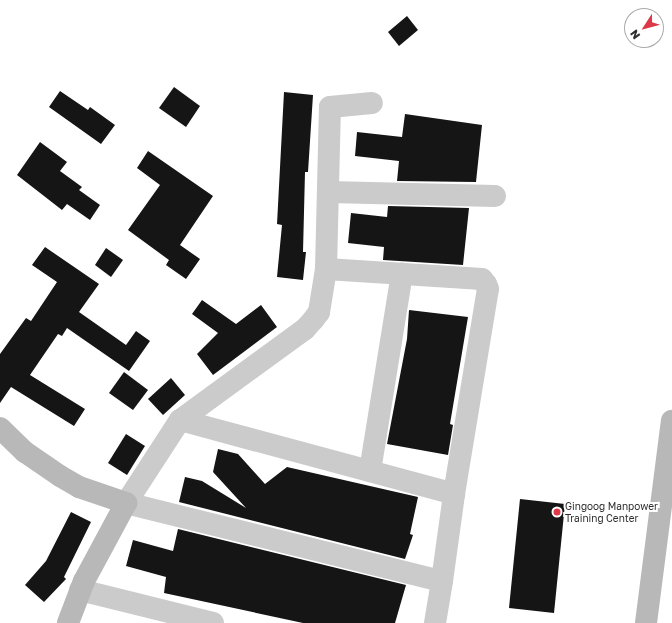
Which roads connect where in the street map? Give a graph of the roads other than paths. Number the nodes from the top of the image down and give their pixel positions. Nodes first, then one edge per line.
1 (372, 103) dead end
2 (329, 192) junction
3 (495, 196) dead end
4 (326, 269) junction
5 (402, 274) junction
6 (180, 420) junction
7 (672, 420) edge
8 (0, 428) edge
9 (370, 471) junction
10 (454, 494) junction
11 (126, 503) junction
12 (442, 581) junction
13 (80, 590) junction
14 (68, 623) edge
15 (213, 623) edge
16 (435, 623) edge
17 (646, 623) edge

1 - 2 street
2 - 3 street
2 - 4 street
4 - 5 street
4 - 6 street
5 - 9 street
5 - 10 street
6 - 9 street
6 - 11 street
7 - 17 street
8 - 11 street
9 - 10 street
10 - 12 street
11 - 12 street
11 - 13 street
12 - 16 street
13 - 14 street
13 - 15 street

